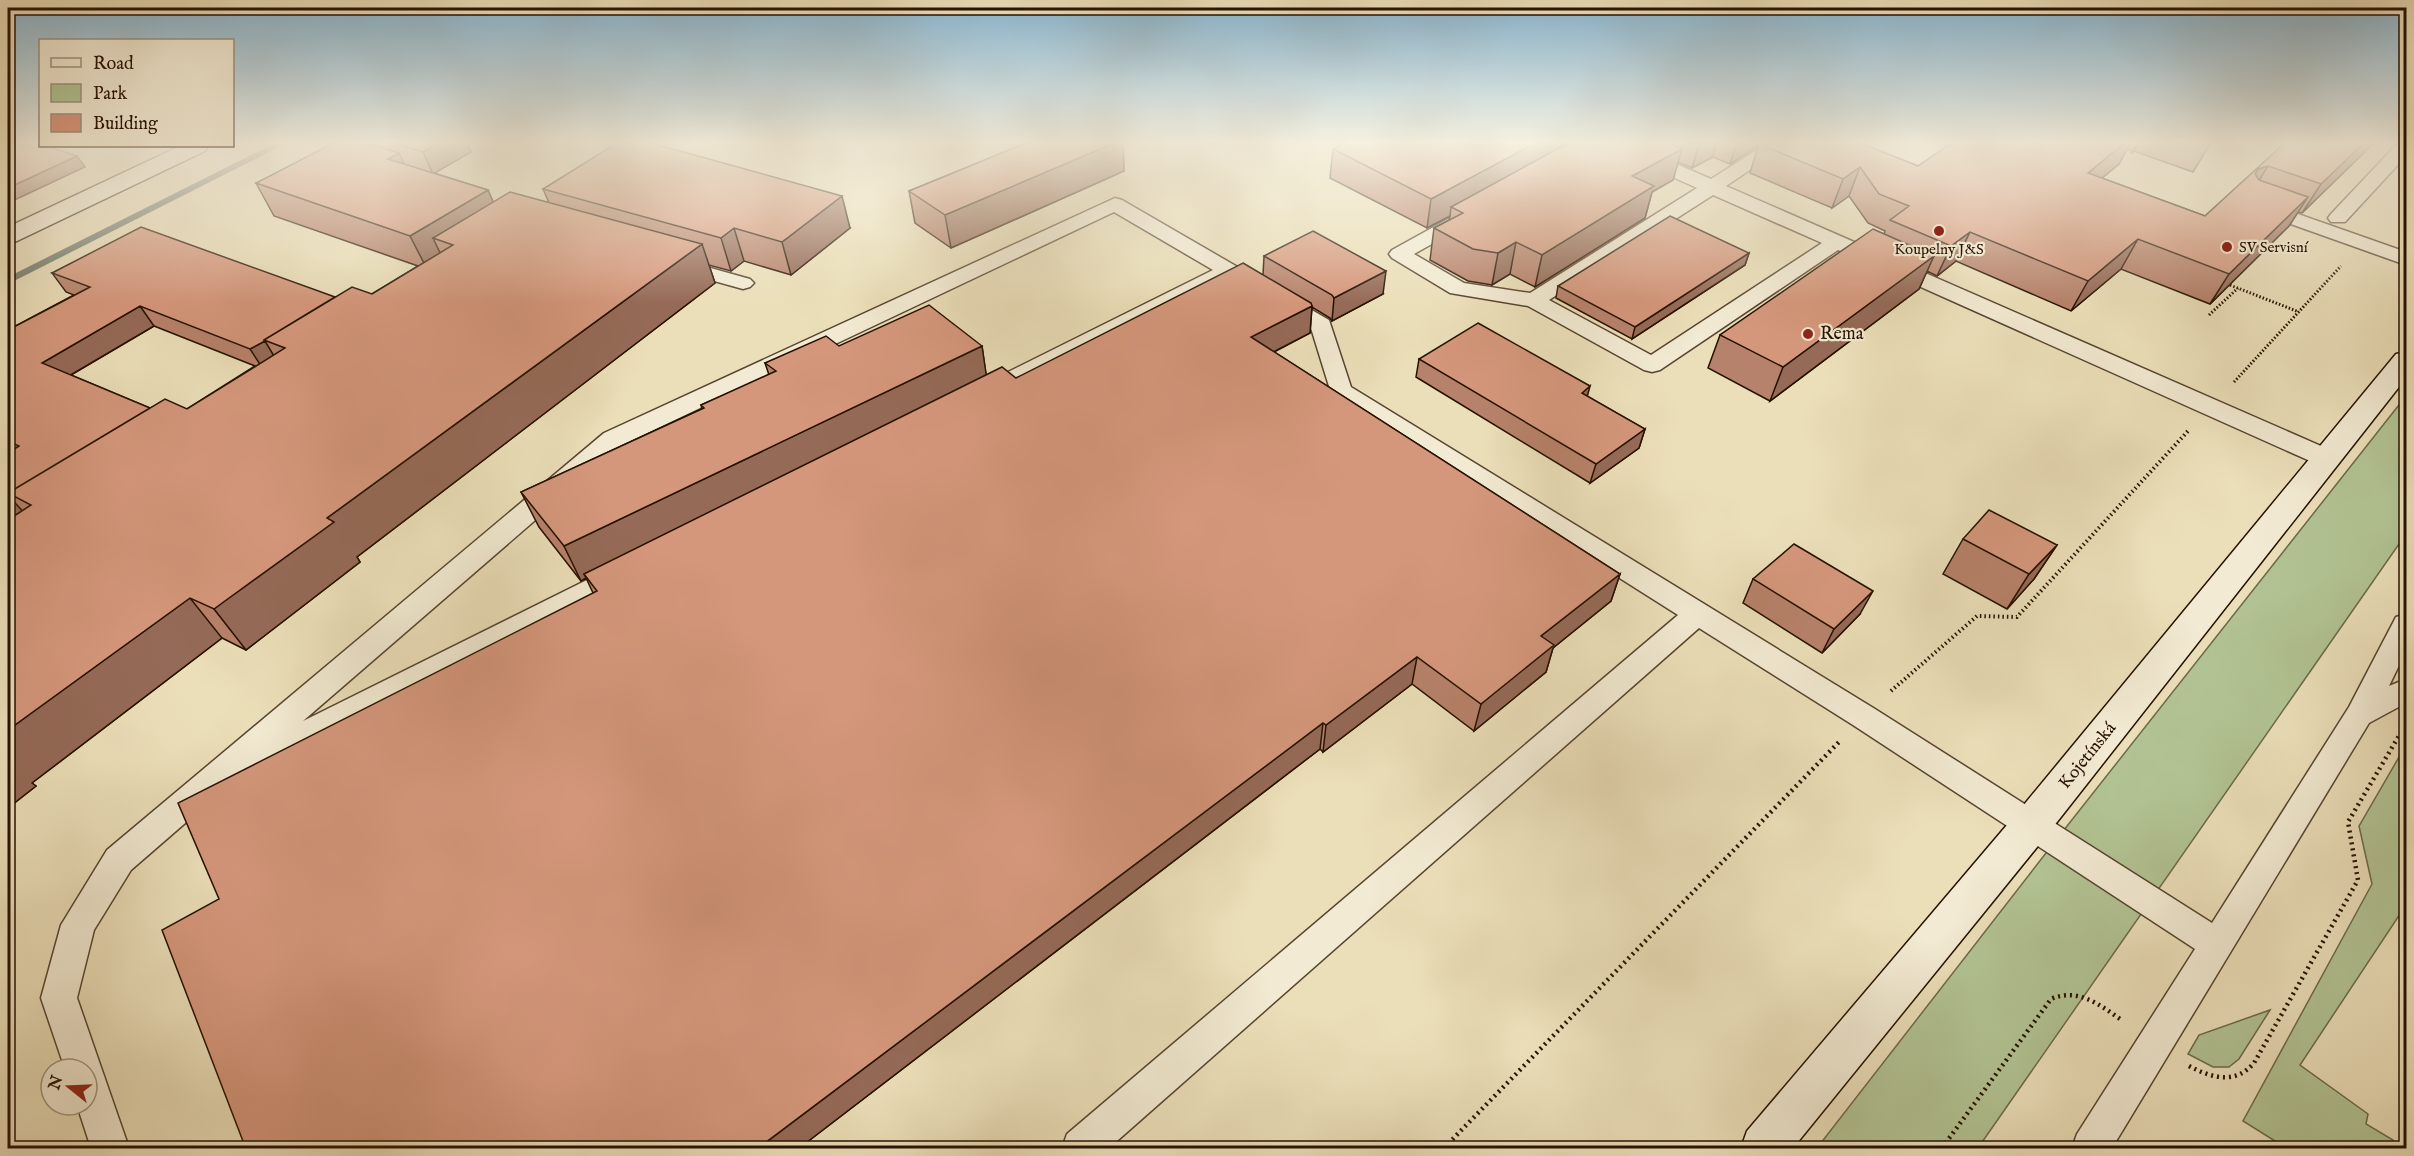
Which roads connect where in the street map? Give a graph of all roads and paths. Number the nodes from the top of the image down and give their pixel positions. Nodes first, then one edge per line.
1 (94, 195) edge
2 (1700, 195) edge
3 (1731, 195) edge
4 (2360, 195) edge
5 (2249, 203) edge
6 (1481, 209) edge
7 (2338, 218) dead end
8 (8, 236) edge
9 (1837, 242) junction
10 (2362, 243) junction
11 (656, 258) edge
12 (2406, 259) edge
13 (1228, 271) junction
14 (743, 284) dead end
15 (2229, 285) edge
16 (2238, 288) junction
17 (1534, 300) junction
18 (2299, 312) junction
19 (2209, 315) dead end
20 (2406, 360) edge
21 (961, 405) edge
22 (2211, 407) junction
23 (2328, 459) junction
24 (640, 566) edge
25 (1697, 614) junction
26 (2406, 624) edge
27 (2406, 690) edge
28 (2359, 715) junction
29 (1864, 717) junction
30 (2406, 724) edge
31 (213, 780) junction
32 (2032, 824) junction
33 (2217, 945) junction
34 (2155, 1043) junction
35 (79, 1057) edge
36 (99, 1116) edge
37 (110, 1149) edge
38 (1081, 1149) edge
39 (1444, 1149) edge
40 (1764, 1149) edge
41 (1942, 1149) edge
42 (2091, 1149) edge

1 - 8 main road
2 - 17 lane
3 - 9 lane
4 - 7 lane
5 - 10 lane
6 - 17 lane
9 - 17 lane
9 - 22 lane
10 - 12 lane
10 - 18 path
11 - 14 lane
13 - 21 lane
13 - 25 lane
13 - 31 lane
15 - 16 path
16 - 18 path
16 - 19 path
18 - 22 path
20 - 23 main road, Kojetínská
22 - 23 lane
22 - 29 path
23 - 32 main road, Kojetínská
24 - 31 lane
25 - 29 lane
25 - 38 lane
26 - 28 lane
27 - 28 lane
28 - 33 lane
29 - 32 lane
29 - 39 path
30 - 34 path
31 - 35 lane
32 - 33 lane
32 - 40 main road, Kojetínská
33 - 34 lane
34 - 41 path
34 - 42 lane
36 - 37 lane

